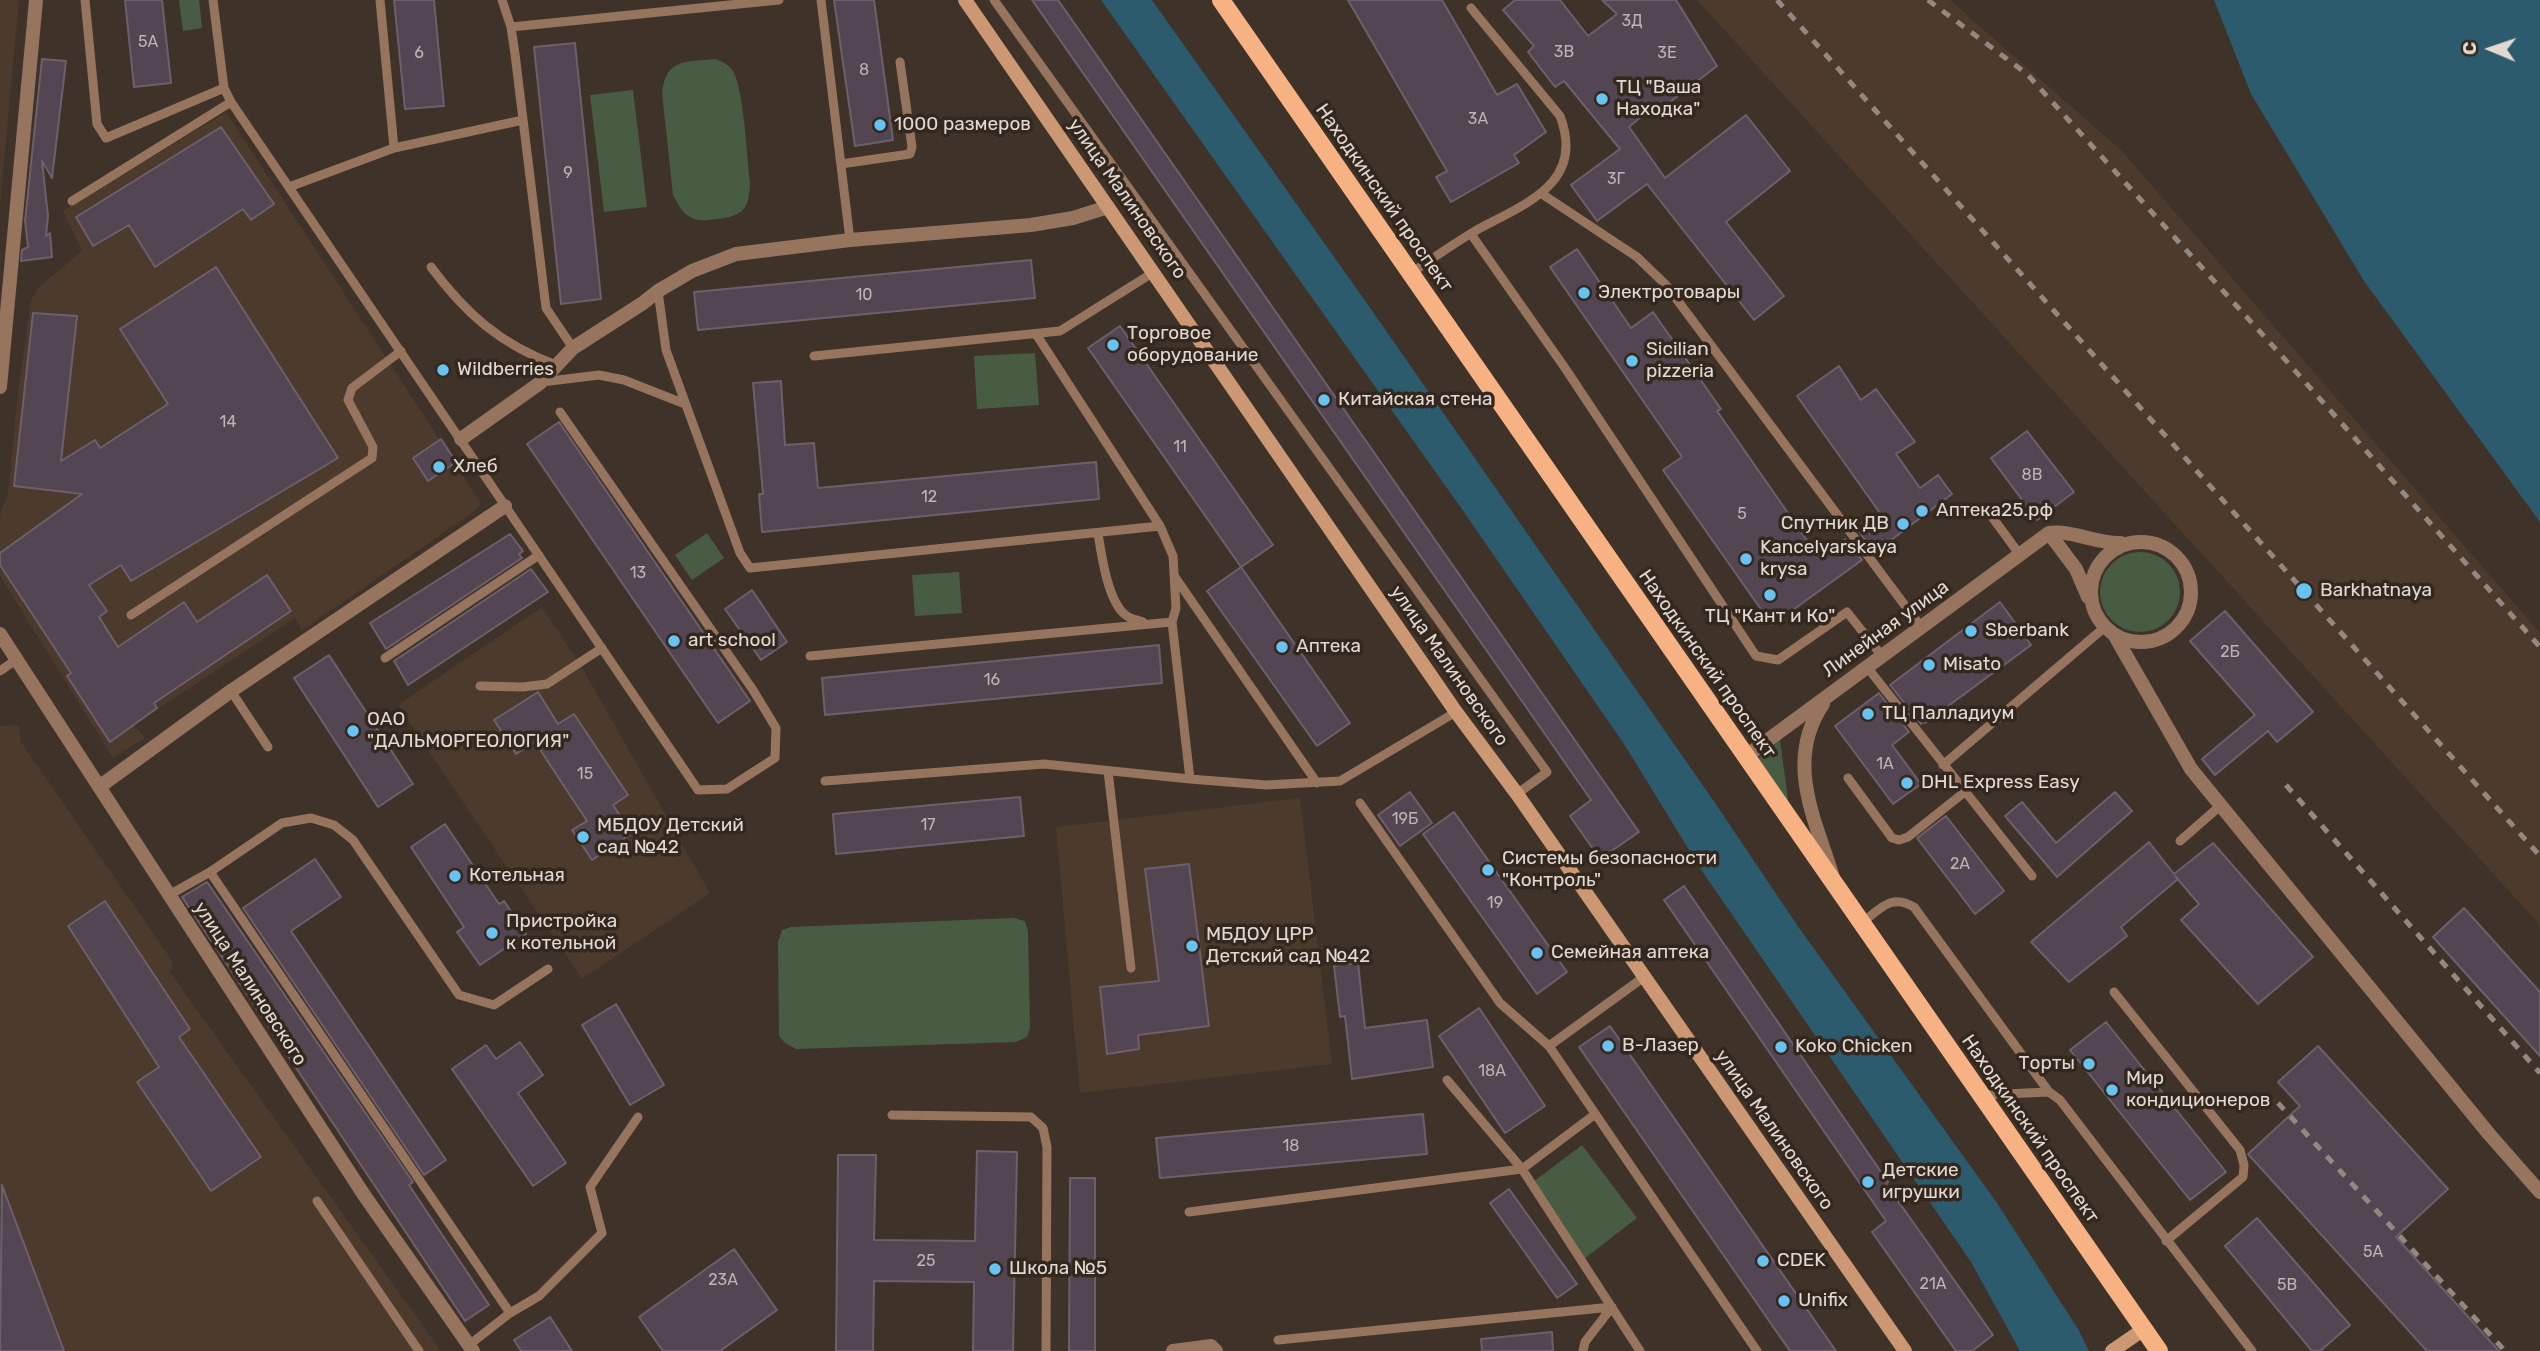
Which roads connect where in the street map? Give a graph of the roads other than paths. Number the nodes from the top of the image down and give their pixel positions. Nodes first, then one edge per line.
1 (36, 0) edge
2 (85, 0) edge
3 (213, 0) edge
4 (380, 0) edge
5 (502, 0) edge
6 (779, 0) edge
7 (821, 0) edge
8 (965, 0) edge
9 (994, 0) edge
10 (1220, 0) edge
11 (1226, 0) edge
12 (1471, 8) dead end
13 (511, 27) junction
14 (1246, 37) junction
15 (900, 62) dead end
16 (223, 88) junction
17 (231, 102) junction
18 (523, 120) junction
19 (394, 148) junction
20 (841, 164) junction
21 (289, 187) junction
22 (1542, 194) junction
23 (72, 201) dead end
24 (1108, 207) junction
25 (1471, 234) junction
26 (850, 240) junction
27 (431, 267) dead end
28 (1154, 272) junction
29 (1411, 274) junction
30 (658, 291) junction
31 (1036, 334) junction
32 (573, 348) junction
33 (401, 351) junction
34 (814, 356) dead end
35 (556, 365) junction
36 (540, 383) junction
37 (0, 387) edge
38 (685, 404) junction
39 (560, 412) dead end
40 (461, 439) junction
41 (505, 506) junction
42 (1987, 510) dead end
43 (1160, 526) junction
44 (1098, 533) junction
45 (2049, 533) junction
46 (2130, 543) junction
47 (539, 555) junction
48 (2020, 555) junction
49 (1174, 575) junction
50 (2092, 607) junction
51 (131, 615) dead end
52 (1172, 622) junction
53 (1148, 624) junction
54 (1921, 627) junction
55 (2110, 631) junction
56 (0, 634) edge
57 (602, 648) junction
58 (810, 656) dead end
59 (1882, 656) junction
60 (385, 658) dead end
61 (17, 659) junction
62 (1867, 667) junction
63 (0, 671) edge
64 (481, 686) dead end
65 (231, 691) junction
66 (1829, 695) junction
67 (1457, 712) junction
68 (268, 747) dead end
69 (1745, 757) junction
70 (1943, 765) junction
71 (1108, 771) junction
72 (1848, 778) dead end
73 (1190, 779) junction
74 (825, 781) dead end
75 (1317, 783) junction
76 (99, 787) junction
77 (1966, 791) junction
78 (1517, 794) junction
79 (1360, 803) dead end
80 (2220, 806) junction
81 (2180, 841) dead end
82 (209, 872) junction
83 (2032, 876) dead end
84 (1837, 889) junction
85 (169, 895) junction
86 (1861, 923) junction
87 (1131, 968) dead end
88 (548, 969) dead end
89 (1644, 977) junction
90 (2114, 992) dead end
91 (1549, 1046) junction
92 (1447, 1080) dead end
93 (2049, 1092) junction
94 (1981, 1095) junction
95 (892, 1115) dead end
96 (1594, 1115) junction
97 (638, 1117) dead end
98 (1522, 1169) junction
99 (2540, 1192) edge
100 (317, 1201) dead end
101 (1189, 1212) dead end
102 (2166, 1241) junction
103 (1612, 1307) junction
104 (510, 1313) junction
105 (2144, 1329) junction
106 (1278, 1340) dead end
107 (471, 1348) edge
108 (419, 1351) edge
109 (1046, 1351) edge
110 (1173, 1351) edge
111 (1216, 1351) edge
112 (1583, 1351) edge
113 (1640, 1351) edge
114 (1757, 1351) edge
115 (1905, 1351) edge
116 (2112, 1351) edge
117 (2159, 1351) edge
118 (2252, 1351) edge

1 - 37 street
2 - 16 lane
3 - 16 lane
4 - 19 lane
5 - 13 lane
6 - 13 lane
7 - 20 lane
8 - 24 main road, улица Малиновского
9 - 78 lane
10 - 14 main road, Находкинский проспект
11 - 14 main road
12 - 22 lane
13 - 18 lane
14 - 29 main road, Находкинский проспект
15 - 20 lane
16 - 17 lane
17 - 21 lane
17 - 23 lane
18 - 19 lane
18 - 32 lane
19 - 21 lane
20 - 26 lane
21 - 33 lane
22 - 25 lane
22 - 54 lane
24 - 26 street
24 - 28 main road, улица Малиновского
25 - 29 lane
25 - 59 lane
26 - 30 street
27 - 35 lane
28 - 31 lane
28 - 67 main road, улица Малиновского
29 - 69 main road, Находкинский проспект
30 - 32 street
30 - 38 lane
31 - 34 lane
31 - 43 lane
32 - 35 street
33 - 40 lane
33 - 51 lane
35 - 36 street
36 - 38 lane
36 - 40 street
38 - 44 lane
39 - 57 lane
40 - 41 lane
41 - 47 lane
41 - 65 street
42 - 48 lane
43 - 44 lane
43 - 49 lane
44 - 53 lane
45 - 46 street
45 - 48 street, Линейная улица
45 - 50 street
46 - 50 street
46 - 55 street
47 - 57 lane
47 - 60 lane
48 - 54 street, Линейная улица
49 - 52 lane
49 - 75 lane
50 - 55 street
52 - 53 lane
52 - 73 lane
53 - 58 lane
54 - 59 street, Линейная улица
55 - 70 lane
55 - 80 street
56 - 61 street, улица Малиновского
57 - 64 lane
59 - 62 street, Линейная улица
61 - 63 lane
61 - 76 street, улица Малиновского
62 - 66 street, Линейная улица
62 - 70 lane
65 - 68 lane
65 - 76 street
66 - 69 street, Линейная улица
66 - 84 street
67 - 75 lane
67 - 78 main road, улица Малиновского
69 - 84 main road, Находкинский проспект
70 - 77 lane
71 - 73 lane
71 - 74 lane
71 - 87 lane
72 - 77 lane
73 - 75 lane
76 - 85 street, улица Малиновского
77 - 83 lane
78 - 89 main road, улица Малиновского
79 - 91 lane
80 - 81 lane
80 - 99 street
82 - 85 lane
82 - 88 lane
82 - 104 lane
84 - 86 main road, Находкинский проспект
85 - 107 street, улица Малиновского
86 - 93 lane
86 - 94 main road, Находкинский проспект
89 - 91 lane
89 - 115 main road, улица Малиновского
90 - 102 lane
91 - 96 lane
92 - 98 lane
93 - 94 lane
93 - 102 lane
94 - 105 main road, Находкинский проспект
95 - 109 lane
96 - 98 lane
96 - 114 lane
97 - 104 lane
98 - 101 lane
98 - 103 lane
100 - 108 lane
102 - 118 lane
103 - 106 lane
103 - 112 lane
103 - 113 lane
104 - 107 lane
105 - 116 main road
105 - 117 main road, Находкинский проспект
110 - 111 street

